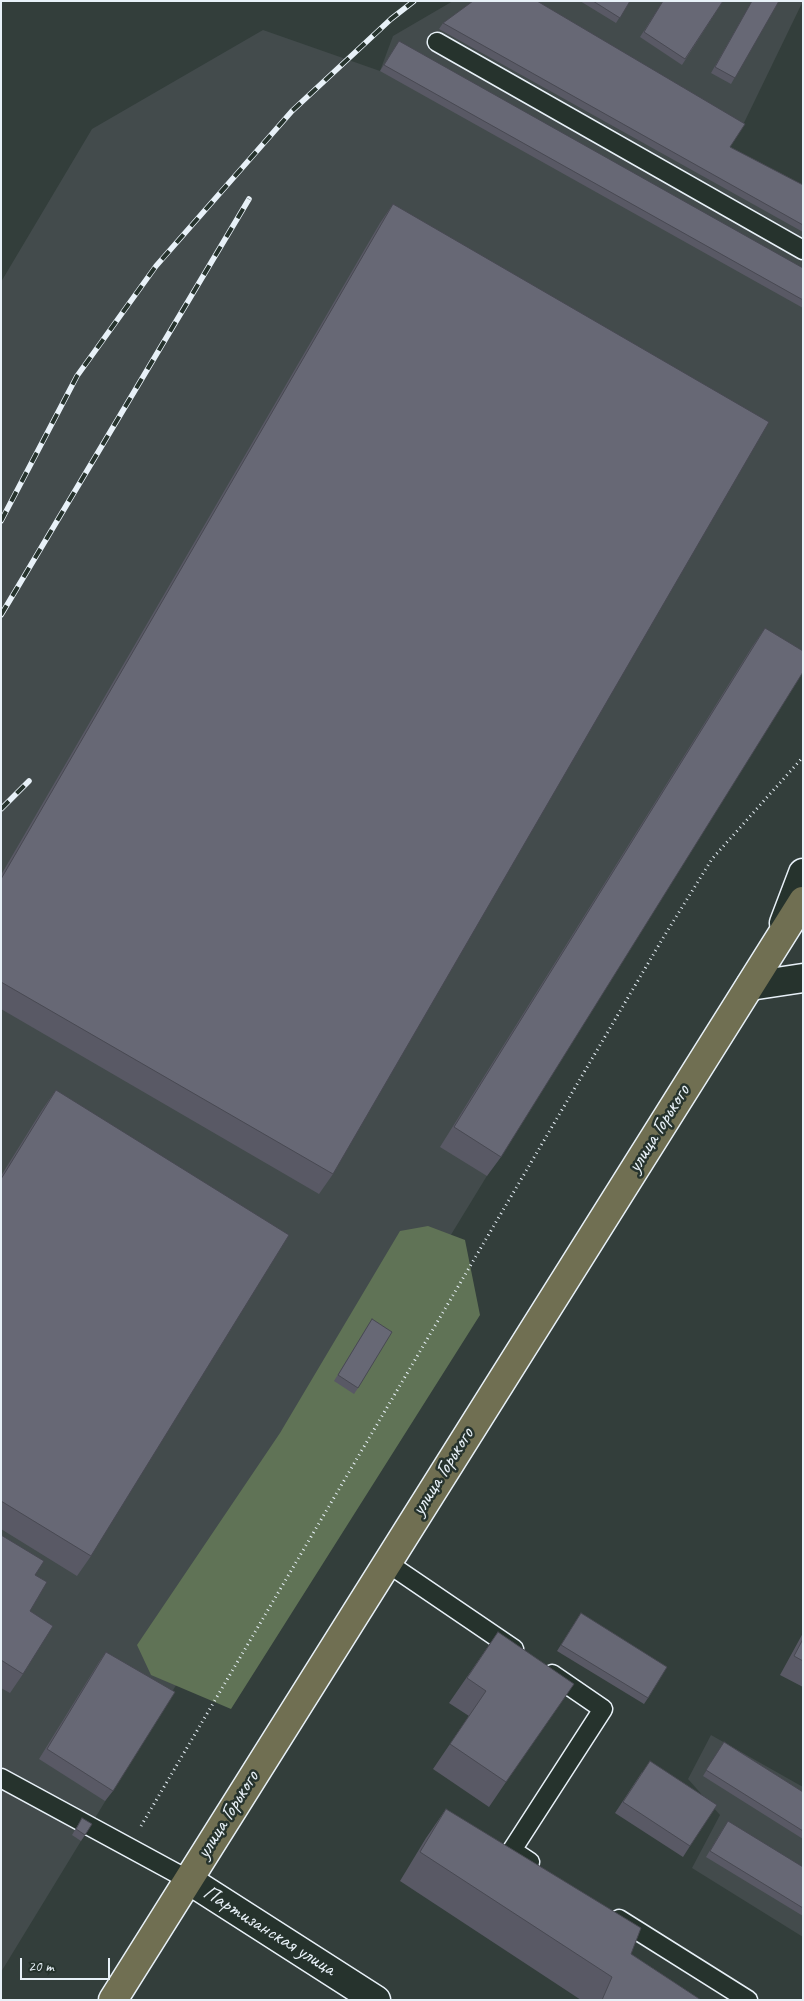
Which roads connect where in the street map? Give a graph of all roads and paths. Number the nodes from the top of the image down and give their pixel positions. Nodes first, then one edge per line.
1 (437, 42) dead end
2 (803, 250) edge
3 (803, 757) edge
4 (803, 873) edge
5 (803, 901) edge
6 (803, 922) edge
7 (775, 945) junction
8 (803, 978) edge
9 (750, 986) junction
10 (386, 1562) junction
11 (1, 1778) edge
12 (129, 1846) junction
13 (545, 1872) edge
14 (187, 1879) junction
15 (604, 1909) edge
16 (113, 2000) edge
17 (376, 2000) edge
18 (748, 2000) edge

1 - 2 lane
3 - 12 path
4 - 7 street, улица Горького
5 - 7 main road
6 - 7 street, улица Горького
7 - 9 main road, улица Горького
8 - 9 street
9 - 10 main road, улица Горького
10 - 13 lane
10 - 14 main road, улица Горького
11 - 12 lane
12 - 14 lane
14 - 16 main road, улица Горького
14 - 17 street, Партизанская улица
15 - 18 lane

